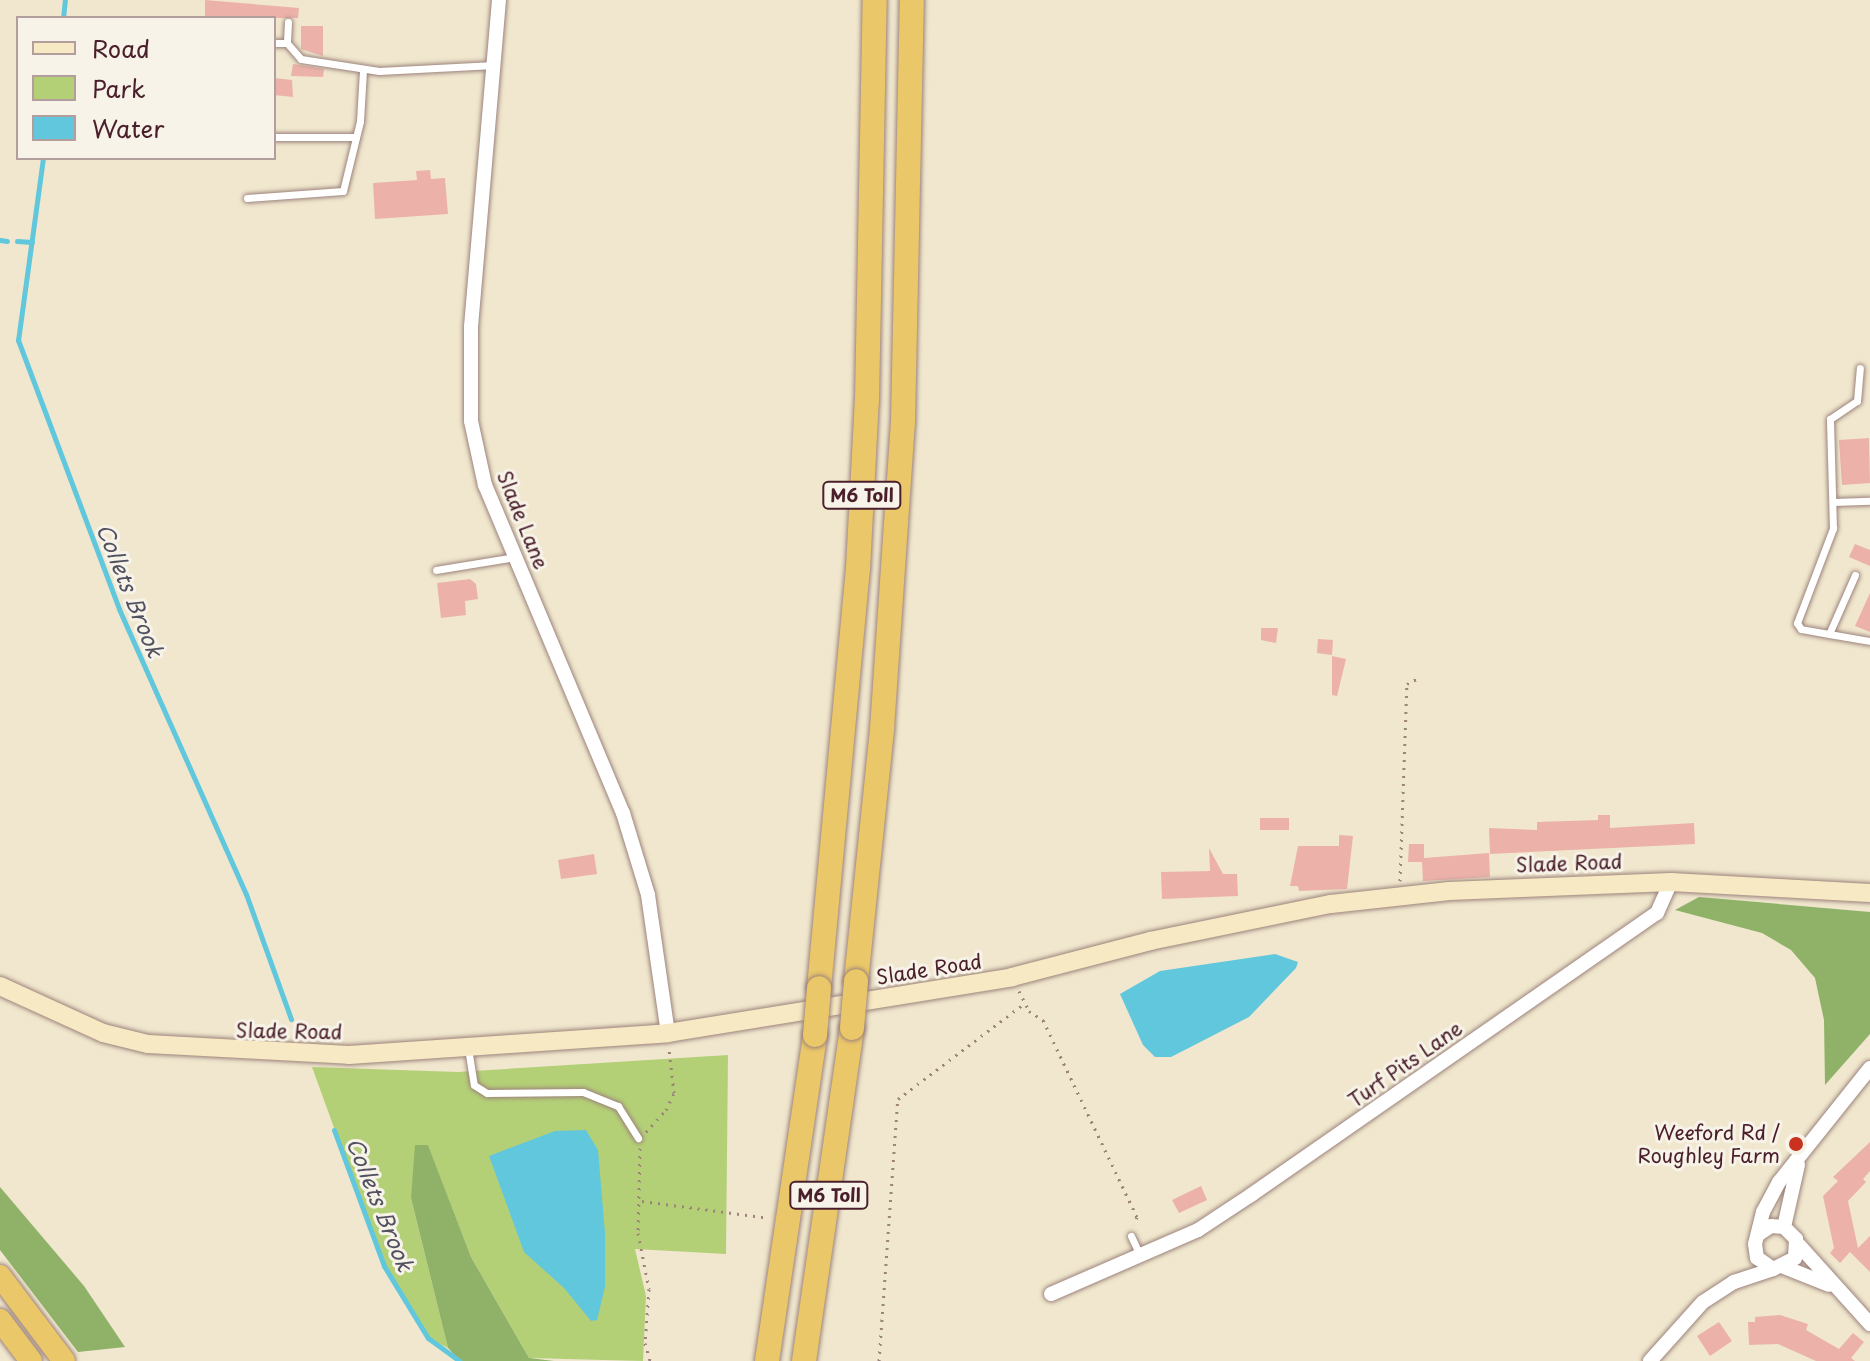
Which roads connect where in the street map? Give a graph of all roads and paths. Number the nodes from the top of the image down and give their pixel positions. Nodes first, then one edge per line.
1 (499, 0) edge
2 (875, 0) edge
3 (912, 0) edge
4 (288, 22) dead end
5 (276, 43) edge
6 (287, 43) junction
7 (494, 65) junction
8 (363, 70) junction
9 (276, 137) edge
10 (356, 137) junction
11 (247, 198) dead end
12 (1860, 368) dead end
13 (1870, 501) edge
14 (1833, 502) junction
15 (515, 557) junction
16 (436, 570) dead end
17 (1855, 575) dead end
18 (1829, 634) junction
19 (1870, 641) edge
20 (1419, 678) dead end
21 (1671, 882) junction
22 (1870, 893) edge
23 (1399, 896) junction
24 (1012, 977) junction
25 (0, 986) edge
26 (1025, 1003) junction
27 (668, 1033) junction
28 (468, 1046) junction
29 (1870, 1068) edge
30 (638, 1138) junction
31 (1801, 1157) junction
32 (642, 1201) junction
33 (758, 1216) dead end
34 (1784, 1227) junction
35 (1759, 1234) junction
36 (1131, 1236) joint
37 (1798, 1244) junction
38 (1755, 1252) junction
39 (1140, 1255) junction
40 (1779, 1268) junction
41 (0, 1276) edge
42 (1734, 1282) junction
43 (1830, 1285) junction
44 (1051, 1294) dead end
45 (0, 1320) edge
46 (1870, 1324) edge
47 (31, 1361) edge
48 (64, 1361) edge
49 (650, 1361) edge
50 (767, 1361) edge
51 (804, 1361) edge
52 (879, 1361) edge
53 (1650, 1361) edge

1 - 7 street, Slade Lane
2 - 50 highway, M6 Toll, bridge
3 - 51 highway, M6 Toll, bridge
4 - 6 lane
5 - 6 lane
6 - 8 lane
7 - 8 lane
7 - 15 street, Slade Lane
8 - 10 lane
9 - 10 lane
10 - 11 lane
12 - 14 lane
13 - 14 lane
14 - 18 lane
15 - 16 lane
15 - 27 street, Slade Lane
17 - 18 lane
18 - 19 lane
20 - 23 path
21 - 22 main road, Slade Road
21 - 23 main road, Slade Road
21 - 39 street, Turf Pits Lane
23 - 24 main road, Slade Road
24 - 26 path
24 - 27 main road, Slade Road
25 - 28 main road, Slade Road
26 - 36 path
26 - 52 path
27 - 28 main road, Slade Road
27 - 30 path
28 - 30 lane
29 - 31 street
30 - 32 path
31 - 34 street
31 - 35 street
32 - 33 path
32 - 49 path
34 - 35 street
34 - 37 street
35 - 38 street
36 - 39 lane
37 - 40 street
37 - 43 street
38 - 40 street
38 - 42 street
39 - 44 street, Turf Pits Lane
40 - 42 street
40 - 43 street
41 - 48 highway
42 - 53 street
43 - 46 street
45 - 47 highway

